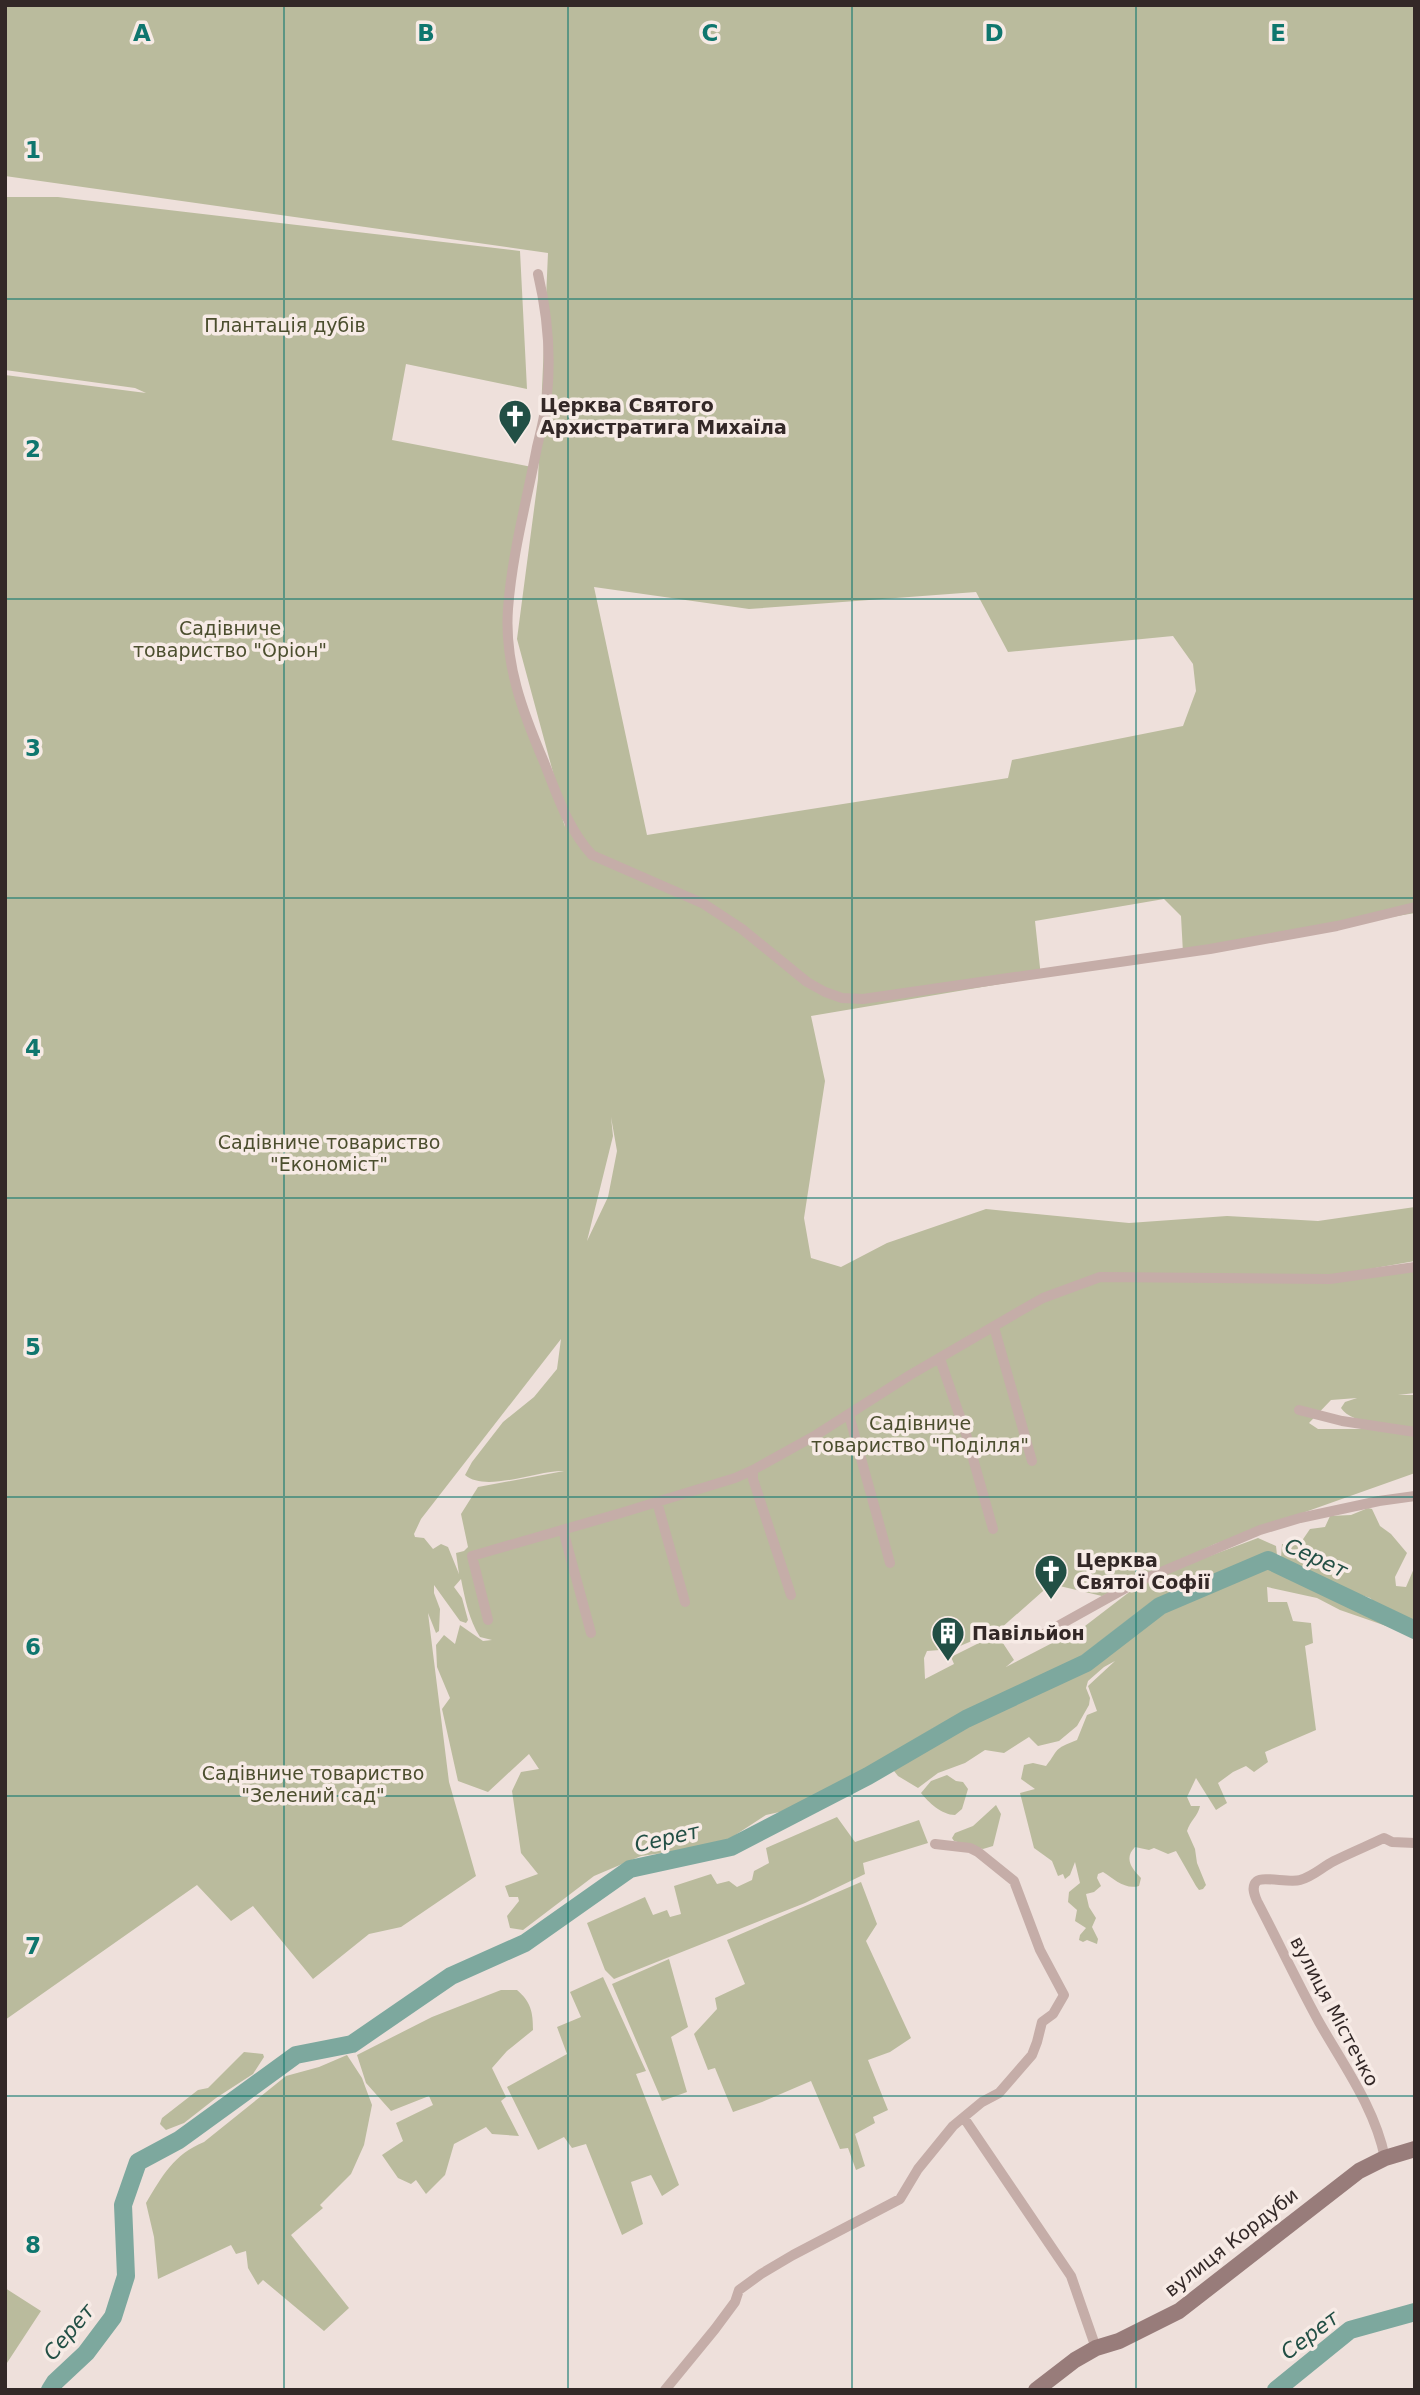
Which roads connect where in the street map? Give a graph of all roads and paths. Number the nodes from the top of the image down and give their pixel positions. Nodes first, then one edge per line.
1 (538, 274) dead end
2 (1415, 907) edge
3 (1415, 1267) edge
4 (993, 1327) junction
5 (940, 1359) junction
6 (1298, 1410) dead end
7 (849, 1415) junction
8 (1415, 1432) edge
9 (1032, 1461) dead end
10 (754, 1470) junction
11 (1415, 1496) edge
12 (657, 1502) junction
13 (993, 1529) dead end
14 (563, 1530) junction
15 (890, 1563) dead end
16 (790, 1595) dead end
17 (685, 1602) dead end
18 (488, 1620) dead end
19 (591, 1633) dead end
20 (1016, 1637) dead end
21 (1415, 1843) edge
22 (935, 1844) dead end
23 (964, 2118) junction
24 (1414, 2148) edge
25 (1385, 2158) junction
26 (1096, 2348) junction
27 (665, 2390) edge
28 (1036, 2390) edge

1 - 2 street
3 - 4 street
4 - 5 street
4 - 9 street
5 - 7 street
5 - 13 street
6 - 8 street
7 - 10 street
7 - 15 street
10 - 12 street
10 - 16 street
11 - 20 street
12 - 14 street
12 - 17 street
14 - 18 street
14 - 19 street
21 - 25 street, вулиця Містечко
22 - 23 street
23 - 26 street
23 - 27 street
24 - 25 street, вулиця Кордуби
25 - 26 street, вулиця Кордуби
26 - 28 street, вулиця Кордуби

